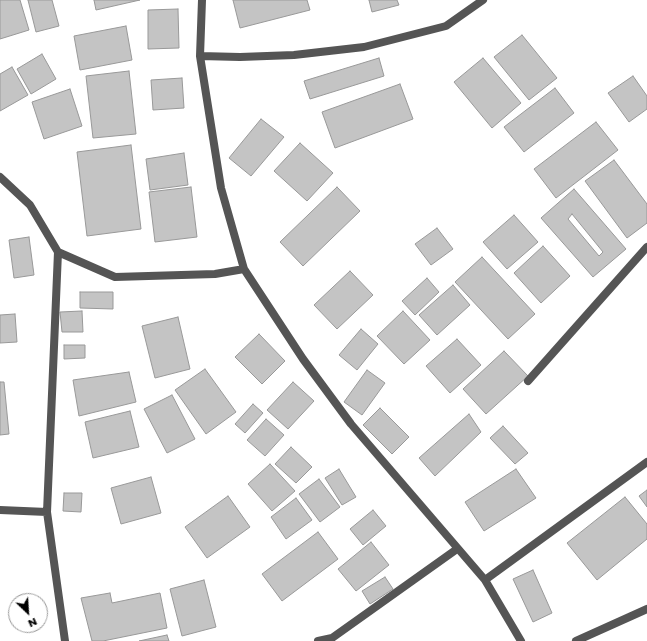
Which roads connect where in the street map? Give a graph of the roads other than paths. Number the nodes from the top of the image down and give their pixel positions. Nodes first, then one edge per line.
1 (202, 0) edge
2 (483, 0) edge
3 (200, 56) junction
4 (0, 177) edge
5 (647, 247) edge
6 (58, 252) junction
7 (244, 269) junction
8 (528, 381) dead end
9 (647, 462) edge
10 (0, 510) edge
11 (47, 512) junction
12 (458, 549) junction
13 (485, 580) junction
14 (647, 609) edge
15 (332, 640) edge
16 (65, 641) edge
17 (318, 641) edge
18 (521, 641) edge
19 (576, 641) edge

1 - 3 street
2 - 3 street
3 - 7 street
4 - 6 street
5 - 8 street
6 - 7 street
6 - 11 street
7 - 12 street
9 - 13 street
10 - 11 street
11 - 16 street
12 - 13 street
12 - 15 street
13 - 18 street
14 - 19 street
15 - 17 street

